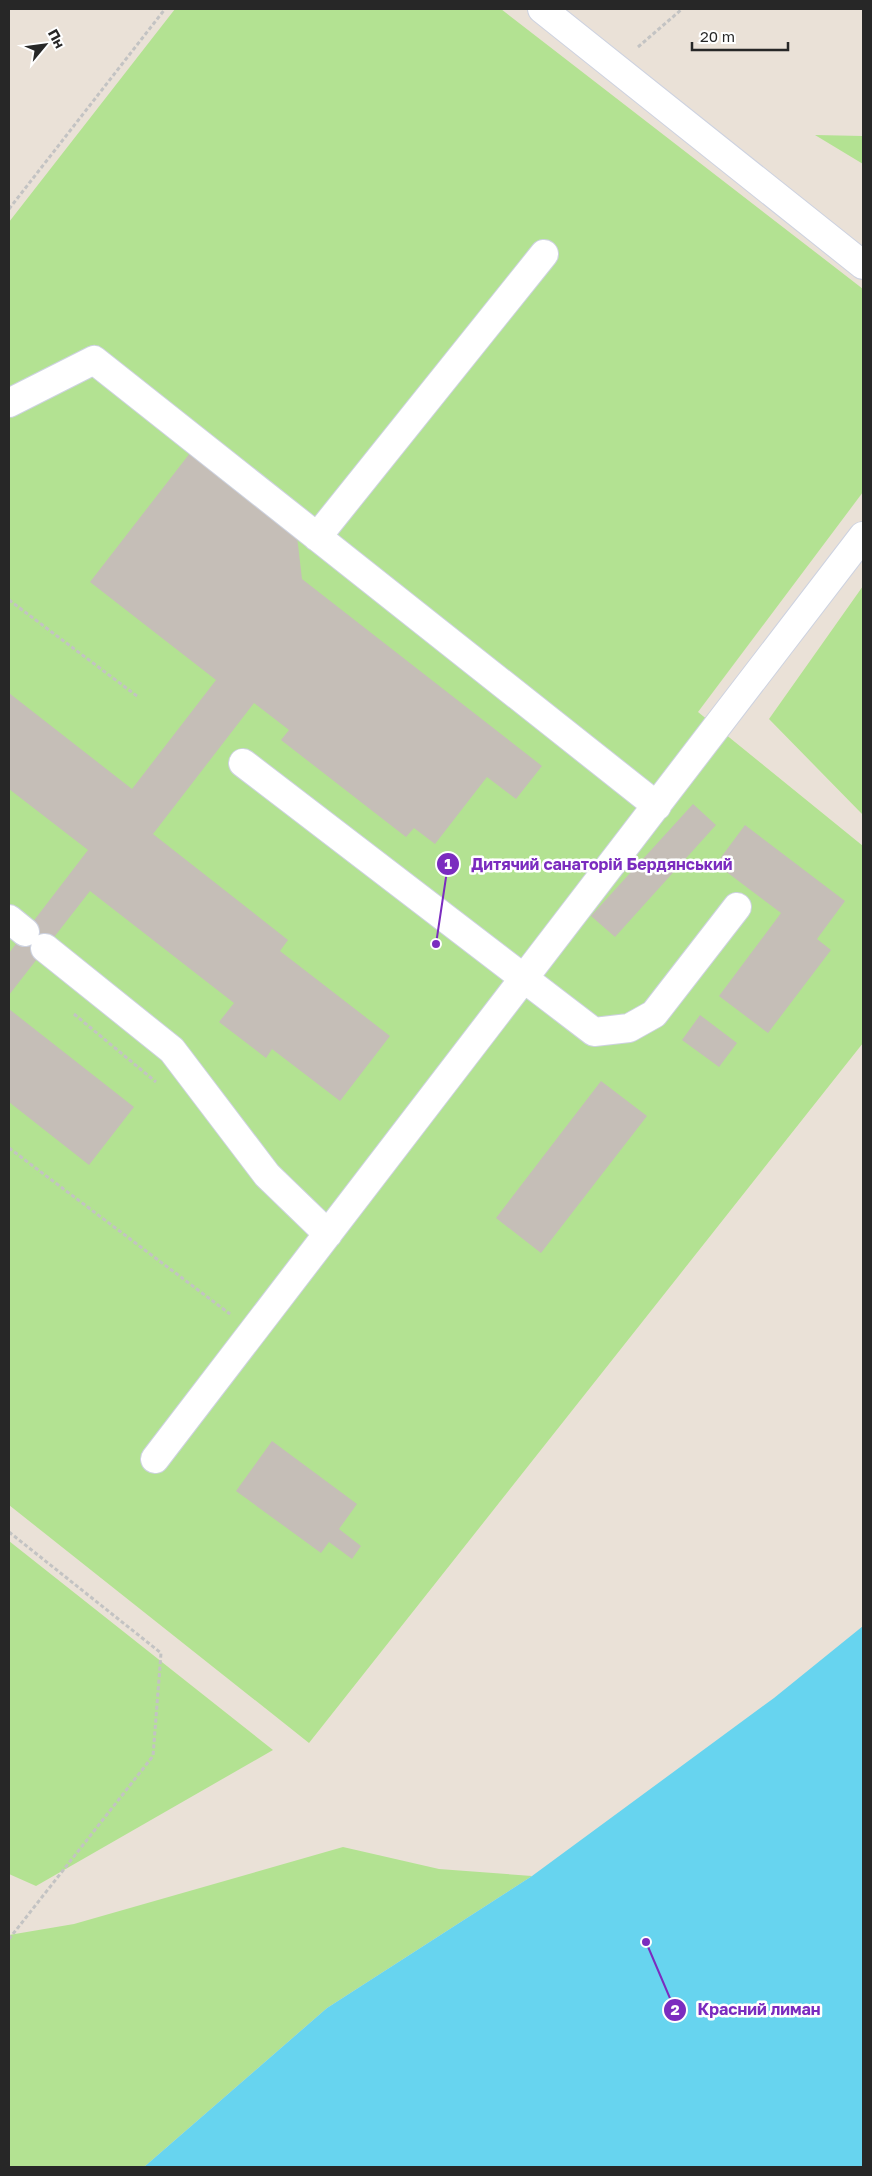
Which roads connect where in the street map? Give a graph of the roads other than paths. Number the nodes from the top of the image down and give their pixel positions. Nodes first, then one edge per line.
1 (542, 9) edge
2 (544, 254) dead end
3 (863, 265) edge
4 (9, 403) edge
5 (863, 536) edge
6 (317, 537) junction
7 (243, 763) dead end
8 (657, 806) junction
9 (737, 907) dead end
10 (26, 933) edge
11 (524, 978) junction
12 (328, 1234) junction
13 (155, 1459) dead end

1 - 3 lane
2 - 6 lane
4 - 6 lane
5 - 8 lane
6 - 8 lane
7 - 11 lane
8 - 11 lane
9 - 11 lane
10 - 12 lane
11 - 12 lane
12 - 13 lane

